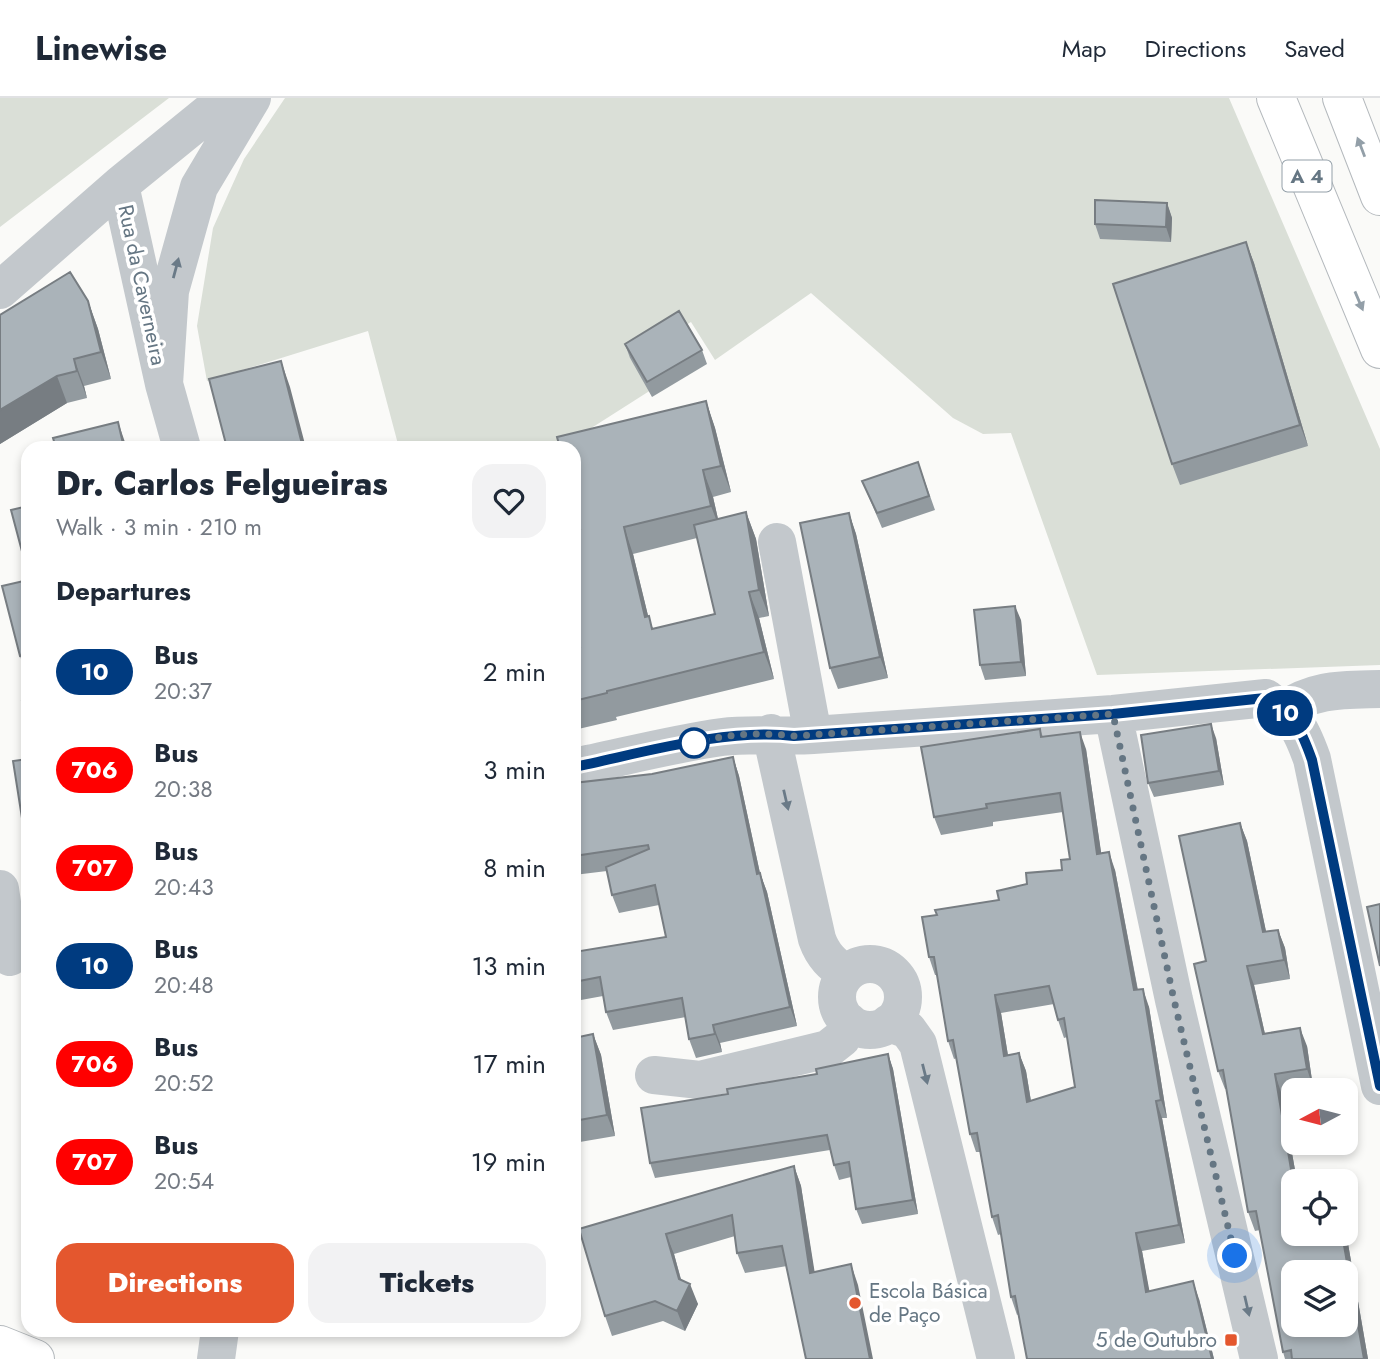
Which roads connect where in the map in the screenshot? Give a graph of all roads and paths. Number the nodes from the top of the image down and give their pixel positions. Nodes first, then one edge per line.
1 (227, 98) edge
2 (252, 98) edge
3 (1276, 98) edge
4 (1342, 98) edge
5 (120, 185) junction
6 (1380, 196) edge
7 (0, 290) edge
8 (1380, 349) edge
9 (164, 384) junction
10 (180, 441) edge
11 (777, 542) dead end
12 (1380, 689) edge
13 (1282, 711) junction
14 (1113, 714) junction
15 (771, 733) junction
16 (813, 735) junction
17 (581, 765) edge
18 (0, 888) edge
19 (10, 957) dead end
20 (846, 974) junction
21 (849, 1022) junction
22 (889, 1023) junction
23 (654, 1075) dead end
24 (1380, 1086) edge
25 (219, 1337) edge
26 (0, 1345) edge
27 (35, 1359) edge
28 (216, 1359) edge
29 (996, 1359) edge
30 (1259, 1359) edge

1 - 5 street
9 -> 2 street, Rua da Caverneira
3 -> 8 highway, A 4
6 -> 4 highway
5 - 7 street
5 - 9 street, Rua da Caverneira
9 - 10 street, Rua da Caverneira
11 - 16 street
12 - 13 street
13 - 14 street
13 - 24 street
14 - 16 street
14 -> 30 street
15 - 16 street
15 - 17 street
15 -> 20 street
18 - 19 street
20 - 21 street
20 - 22 street
21 - 22 street
21 - 23 street
22 -> 29 street
25 - 28 street
26 - 27 highway

